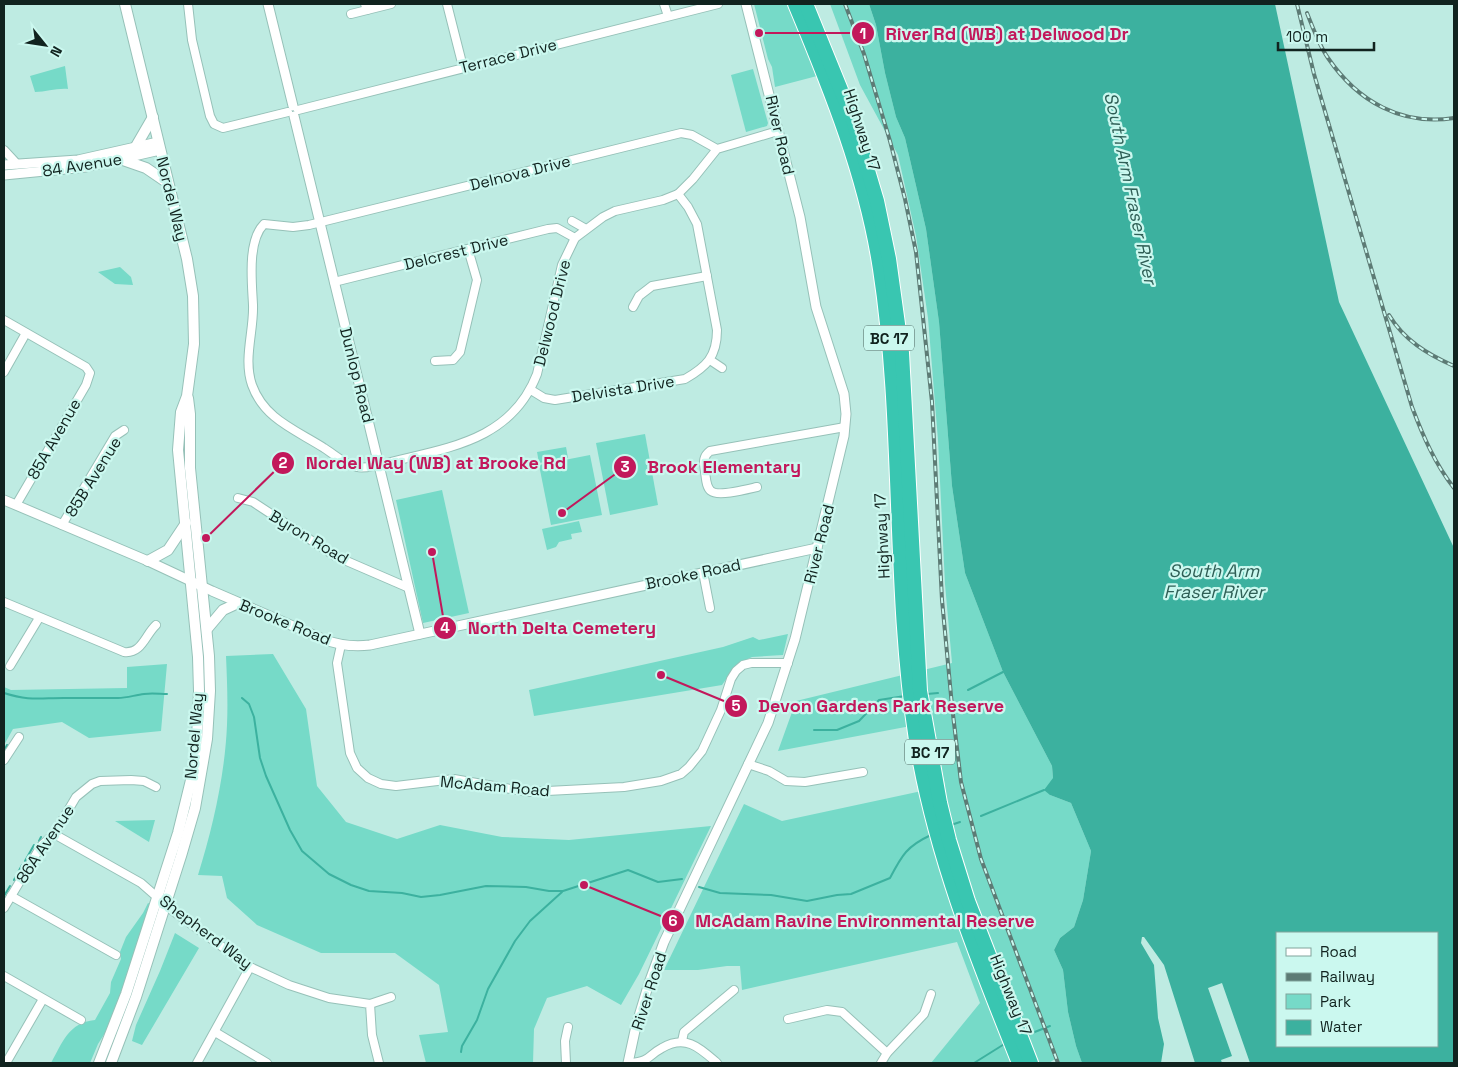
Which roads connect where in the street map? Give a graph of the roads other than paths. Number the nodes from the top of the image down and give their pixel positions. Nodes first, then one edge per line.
1 (125, 4) edge
2 (188, 4) edge
3 (268, 4) edge
4 (392, 4) edge
5 (447, 4) edge
6 (664, 4) edge
7 (718, 4) edge
8 (746, 4) edge
9 (795, 4) edge
10 (806, 4) edge
11 (366, 7) edge
12 (352, 14) dead end
13 (668, 16) junction
14 (463, 67) junction
15 (293, 111) junction
16 (153, 117) junction
17 (778, 131) junction
18 (159, 146) junction
19 (135, 148) junction
20 (717, 149) junction
21 (4, 150) edge
22 (123, 160) junction
23 (17, 164) junction
24 (4, 165) edge
25 (4, 175) edge
26 (168, 183) junction
27 (678, 194) junction
28 (572, 221) dead end
29 (320, 223) junction
30 (586, 229) junction
31 (575, 238) junction
32 (468, 249) junction
33 (706, 276) junction
34 (334, 282) junction
35 (633, 307) dead end
36 (4, 320) edge
37 (26, 333) junction
38 (710, 360) junction
39 (435, 361) dead end
40 (722, 368) dead end
41 (4, 372) edge
42 (531, 390) junction
43 (187, 396) junction
44 (845, 427) junction
45 (124, 430) dead end
46 (379, 465) junction
47 (757, 487) dead end
48 (238, 498) dead end
49 (4, 500) edge
50 (16, 505) junction
51 (186, 524) junction
52 (62, 525) junction
53 (817, 548) junction
54 (148, 561) junction
55 (703, 572) junction
56 (191, 581) junction
57 (202, 586) junction
58 (409, 588) junction
59 (4, 602) edge
60 (238, 603) junction
61 (710, 608) dead end
62 (39, 618) junction
63 (156, 625) dead end
64 (207, 629) junction
65 (420, 634) junction
66 (341, 645) junction
67 (788, 662) junction
68 (10, 666) dead end
69 (915, 685) junction
70 (19, 737) dead end
71 (4, 760) edge
72 (748, 764) junction
73 (863, 772) dead end
74 (156, 787) dead end
75 (54, 834) junction
76 (11, 896) junction
77 (161, 900) junction
78 (4, 908) edge
79 (116, 956) dead end
80 (250, 967) junction
81 (4, 976) edge
82 (734, 990) dead end
83 (931, 994) dead end
84 (391, 997) dead end
85 (43, 999) junction
86 (370, 1004) junction
87 (788, 1019) dead end
88 (81, 1020) dead end
89 (568, 1027) dead end
90 (215, 1032) junction
91 (682, 1041) junction
92 (887, 1054) junction
93 (1027, 1062) edge
94 (6, 1063) edge
95 (100, 1063) edge
96 (111, 1063) edge
97 (197, 1063) edge
98 (267, 1063) edge
99 (379, 1063) edge
100 (566, 1063) edge
101 (630, 1063) edge
102 (717, 1063) edge
103 (881, 1063) edge

1 - 16 main road, Nordel Way
2 - 15 street, Terrace Drive
3 - 15 street, Dunlop Road
4 - 11 street
5 - 14 street
6 - 13 street
7 - 13 street, Terrace Drive
8 - 17 street, River Road
9 - 69 highway, Highway 17 / BC 17
10 - 69 highway, Highway 17 / BC 17
11 - 12 street
13 - 14 street, Terrace Drive
14 - 15 street, Terrace Drive
15 - 29 street, Dunlop Road
16 - 18 main road, Nordel Way
16 - 19 main road
17 - 20 street
17 - 44 street, River Road
18 - 19 street, 84 Avenue
18 - 22 street, 84 Avenue
18 - 26 main road, Nordel Way
19 - 23 street, 84 Avenue
20 - 27 street, Delwood Drive
20 - 29 street, Delnova Drive
21 - 23 street
22 - 25 street, 84 Avenue
22 - 26 main road
23 - 24 street, 84 Avenue
26 - 43 main road, Nordel Way
27 - 30 street, Delwood Drive
27 - 33 street
28 - 30 street
29 - 34 street, Dunlop Road
29 - 46 street, Delnova Drive
30 - 31 street, Delwood Drive
31 - 32 street, Delcrest Drive
31 - 42 street, Delwood Drive
32 - 34 street, Delcrest Drive
32 - 39 street
33 - 35 street
33 - 38 street
34 - 46 street, Dunlop Road
36 - 37 street
37 - 41 street
37 - 50 street, 85A Avenue
38 - 40 street
38 - 42 street, Delvista Drive
42 - 46 street, Delwood Drive
43 - 51 main road, Nordel Way
43 - 57 main road, Nordel Way
44 - 47 street
44 - 53 street, River Road
45 - 52 street, 85B Avenue
46 - 58 street, Dunlop Road
48 - 58 street, Byron Road
49 - 50 street, Brooke Road
50 - 52 street, Brooke Road
51 - 54 main road
51 - 56 main road, Nordel Way
52 - 54 street, Brooke Road
53 - 55 street, Brooke Road
53 - 67 street, River Road
54 - 56 street, Brooke Road
55 - 61 street
55 - 65 street, Brooke Road
56 - 57 street, Brooke Road
56 - 77 main road, Nordel Way
57 - 60 street, Brooke Road
57 - 64 main road, Nordel Way
58 - 65 street, Dunlop Road
59 - 62 street
60 - 64 main road
60 - 66 street, Brooke Road
62 - 63 street
62 - 68 street
64 - 77 main road, Nordel Way
65 - 66 street, Brooke Road
66 - 67 street, McAdam Road
67 - 72 street, River Road
69 - 93 highway, Highway 17 / BC 17
70 - 71 street
72 - 73 street
72 - 101 street, River Road
74 - 75 street, 86A Avenue
75 - 76 street, 86A Avenue
75 - 77 street, Shepherd Way
76 - 78 street, 86A Avenue
76 - 79 street
77 - 80 street, Shepherd Way
77 - 95 main road, Nordel Way
77 - 96 main road, Nordel Way
80 - 86 street, Shepherd Way
80 - 90 street
81 - 85 street
82 - 91 street
83 - 92 street
84 - 86 street, Shepherd Way
85 - 88 street
85 - 94 street
86 - 99 street
87 - 92 street
89 - 100 street
90 - 97 street
90 - 98 street
91 - 101 street
91 - 102 street
92 - 103 street

